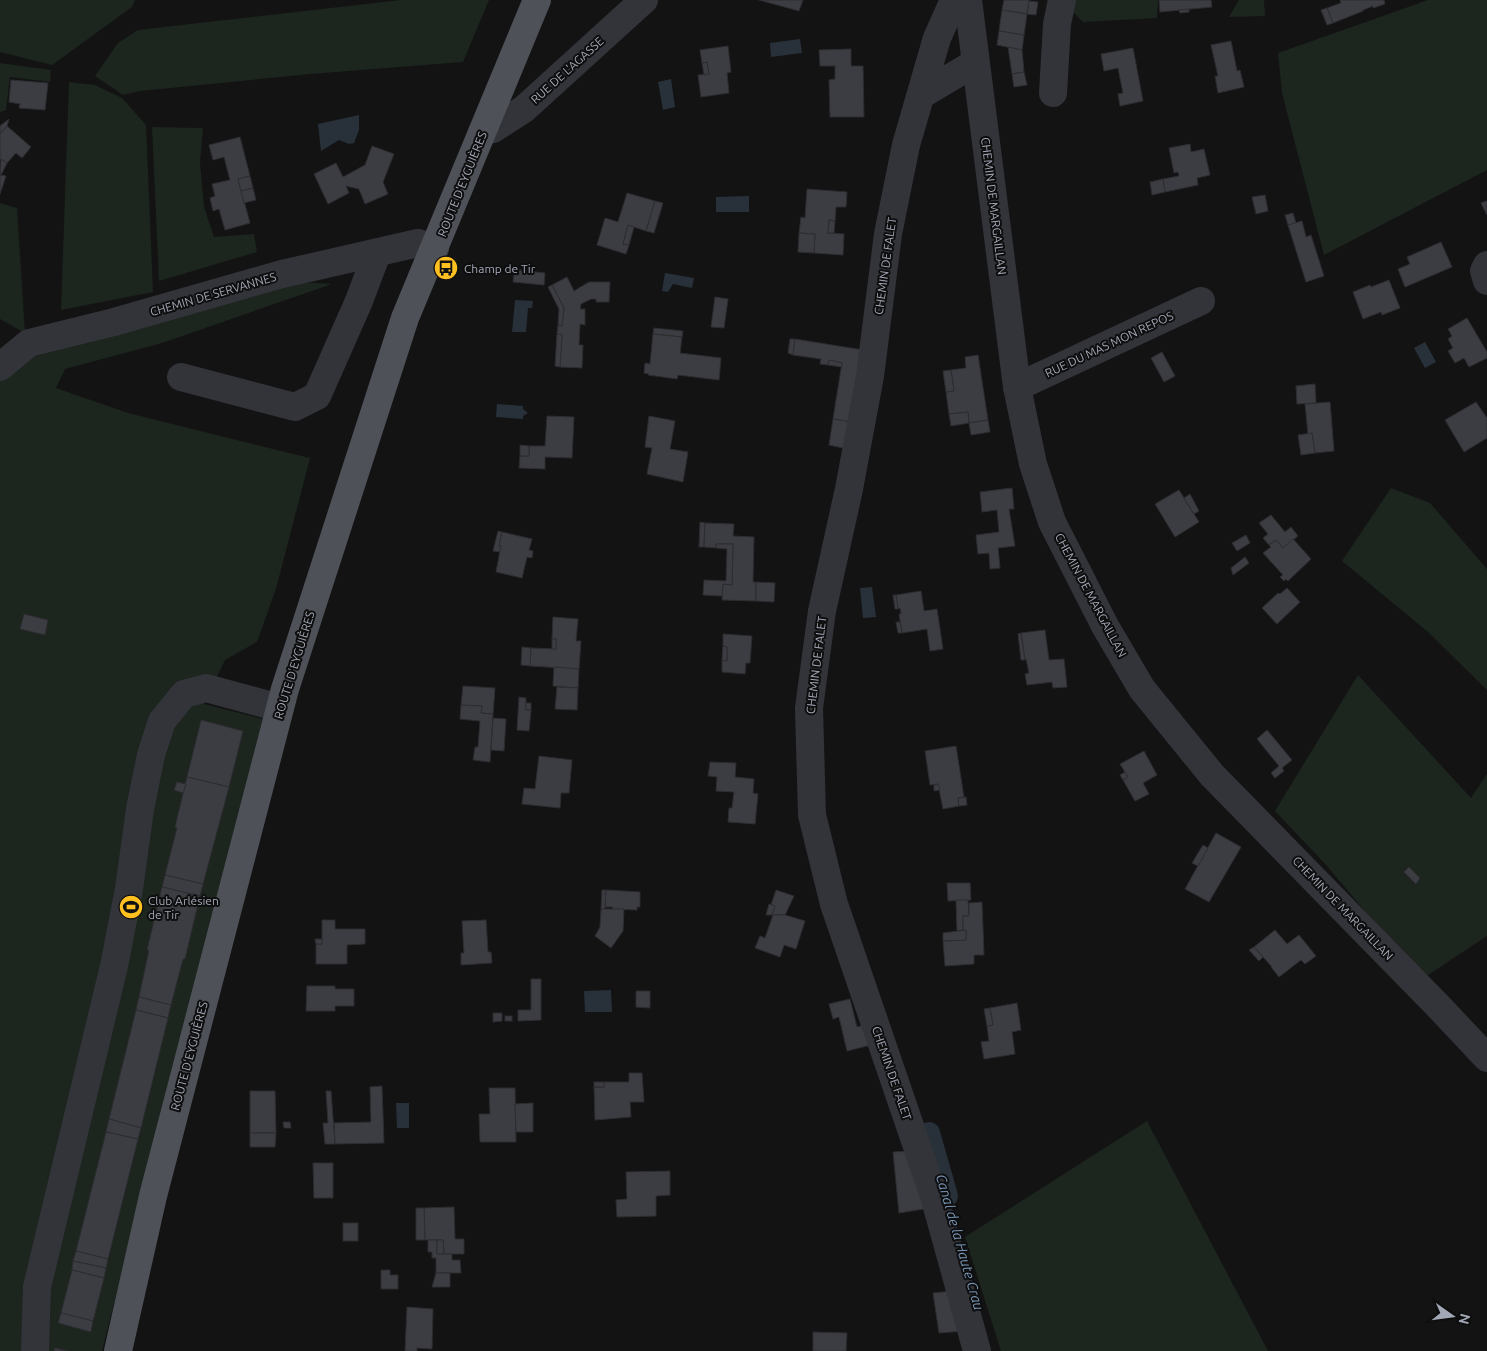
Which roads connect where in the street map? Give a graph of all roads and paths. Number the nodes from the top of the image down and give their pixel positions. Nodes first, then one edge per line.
1 (537, 0) edge
2 (644, 0) edge
3 (954, 0) edge
4 (968, 0) edge
5 (1062, 0) edge
6 (975, 63) junction
7 (1053, 93) dead end
8 (921, 95) junction
9 (483, 131) junction
10 (435, 249) junction
11 (377, 253) junction
12 (1487, 265) edge
13 (1487, 281) edge
14 (1200, 301) dead end
15 (0, 367) edge
16 (181, 378) dead end
17 (1017, 387) junction
18 (280, 708) junction
19 (1487, 1058) edge
20 (35, 1351) edge
21 (118, 1351) edge
22 (977, 1351) edge

1 - 9 main road, ROUTE D'EYGUIÈRES
2 - 9 street, RUE DE L'AGASSE
3 - 8 street, CHEMIN DE FALET
4 - 6 street, CHEMIN DE MARGAILLAN
5 - 7 street
6 - 8 street
6 - 17 street, CHEMIN DE MARGAILLAN
8 - 22 street, CHEMIN DE FALET
9 - 10 main road, ROUTE D'EYGUIÈRES
10 - 11 street, CHEMIN DE SERVANNES
10 - 18 main road, ROUTE D'EYGUIÈRES
11 - 15 street, CHEMIN DE SERVANNES
11 - 16 street
12 - 13 street
14 - 17 street, RUE DU MAS MON REPOS
17 - 19 street, CHEMIN DE MARGAILLAN
18 - 20 street
18 - 21 main road, ROUTE D'EYGUIÈRES

